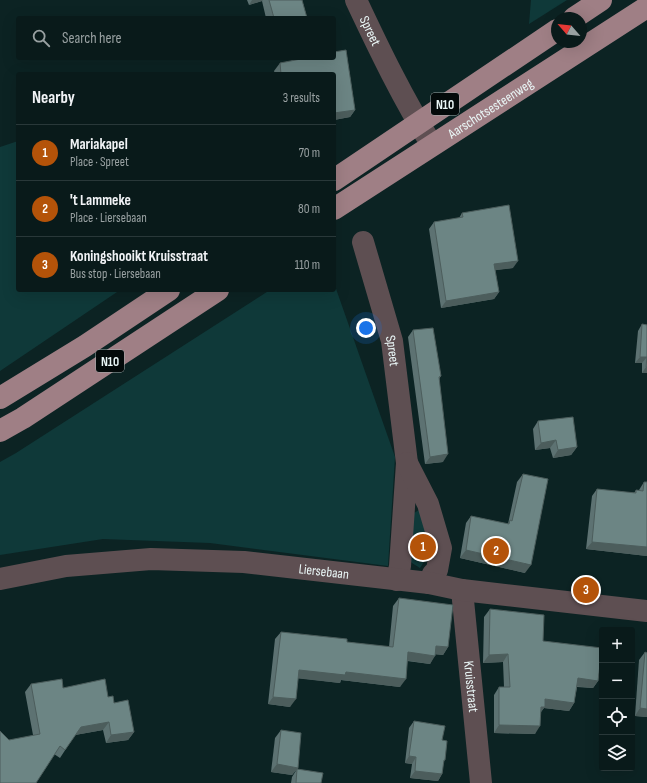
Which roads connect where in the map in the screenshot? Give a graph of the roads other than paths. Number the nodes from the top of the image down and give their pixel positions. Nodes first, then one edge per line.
1 (356, 0) edge
2 (601, 0) edge
3 (647, 7) edge
4 (583, 12) edge
5 (551, 34) edge
6 (418, 123) junction
7 (432, 145) junction
8 (336, 179) edge
9 (336, 208) edge
10 (363, 242) dead end
11 (166, 292) edge
12 (215, 292) edge
13 (0, 398) edge
14 (0, 431) edge
15 (407, 463) junction
16 (0, 578) edge
17 (397, 580) junction
18 (429, 583) junction
19 (462, 590) junction
20 (647, 611) edge
21 (481, 783) edge

1 - 6 street, Spreet
2 - 4 main road
3 - 7 main road, Aarschotsesteenweg / N10
5 - 6 main road, Aarschotsesteenweg / N10
6 - 7 street, Spreet
6 - 8 main road, Aarschotsesteenweg / N10
7 - 9 main road, Aarschotsesteenweg / N10
10 - 15 street, Spreet
11 - 13 main road, N10
12 - 14 main road, N10
15 - 17 street, Spreet
15 - 18 street, Spreet
16 - 17 street, Liersebaan
17 - 18 street, Liersebaan
18 - 19 street, Liersebaan
19 - 20 street, Liersebaan
19 - 21 street, Kruisstraat

